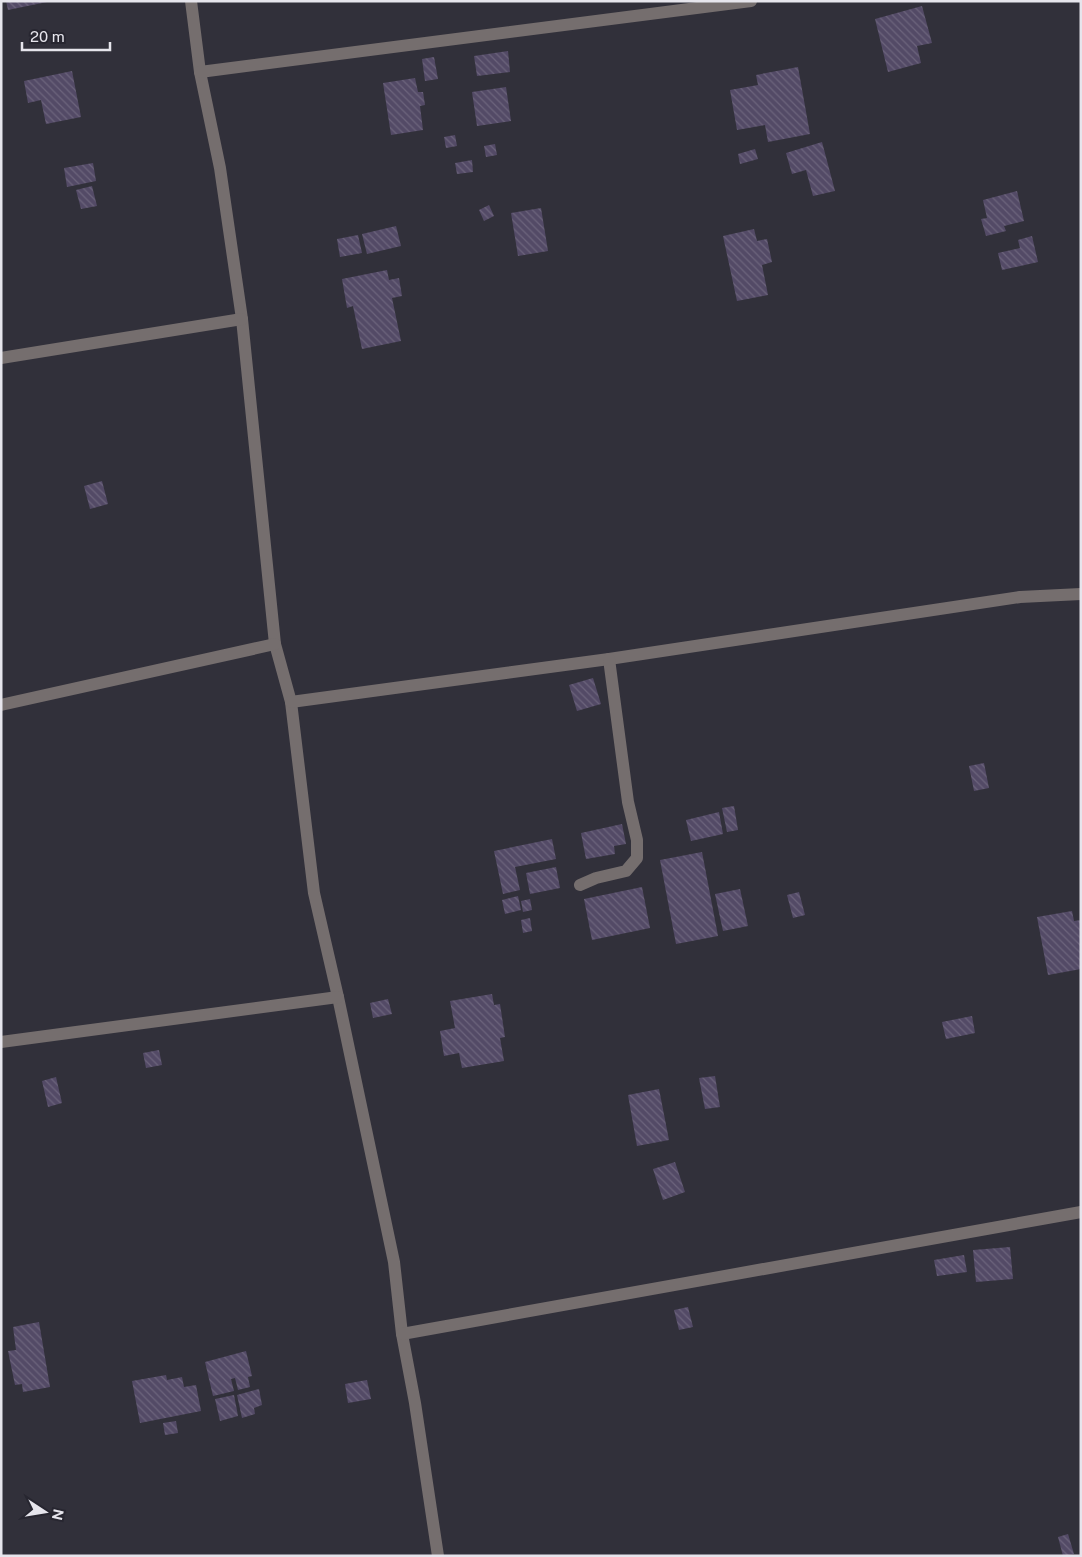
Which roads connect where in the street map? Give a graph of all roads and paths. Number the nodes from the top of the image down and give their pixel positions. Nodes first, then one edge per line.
1 (191, 1) edge
2 (751, 1) edge
3 (200, 72) junction
4 (242, 319) junction
5 (1, 358) edge
6 (1081, 594) edge
7 (275, 644) junction
8 (609, 659) junction
9 (292, 702) junction
10 (1, 704) edge
11 (580, 885) dead end
12 (338, 997) junction
13 (1, 1042) edge
14 (1081, 1212) edge
15 (402, 1334) junction
16 (438, 1556) edge

1 - 3 street
2 - 3 street
3 - 4 street
4 - 5 street
4 - 7 street
6 - 8 street
7 - 9 street
7 - 10 street
8 - 9 street
8 - 11 street
9 - 12 street
12 - 13 street
12 - 15 street
14 - 15 street
15 - 16 street

